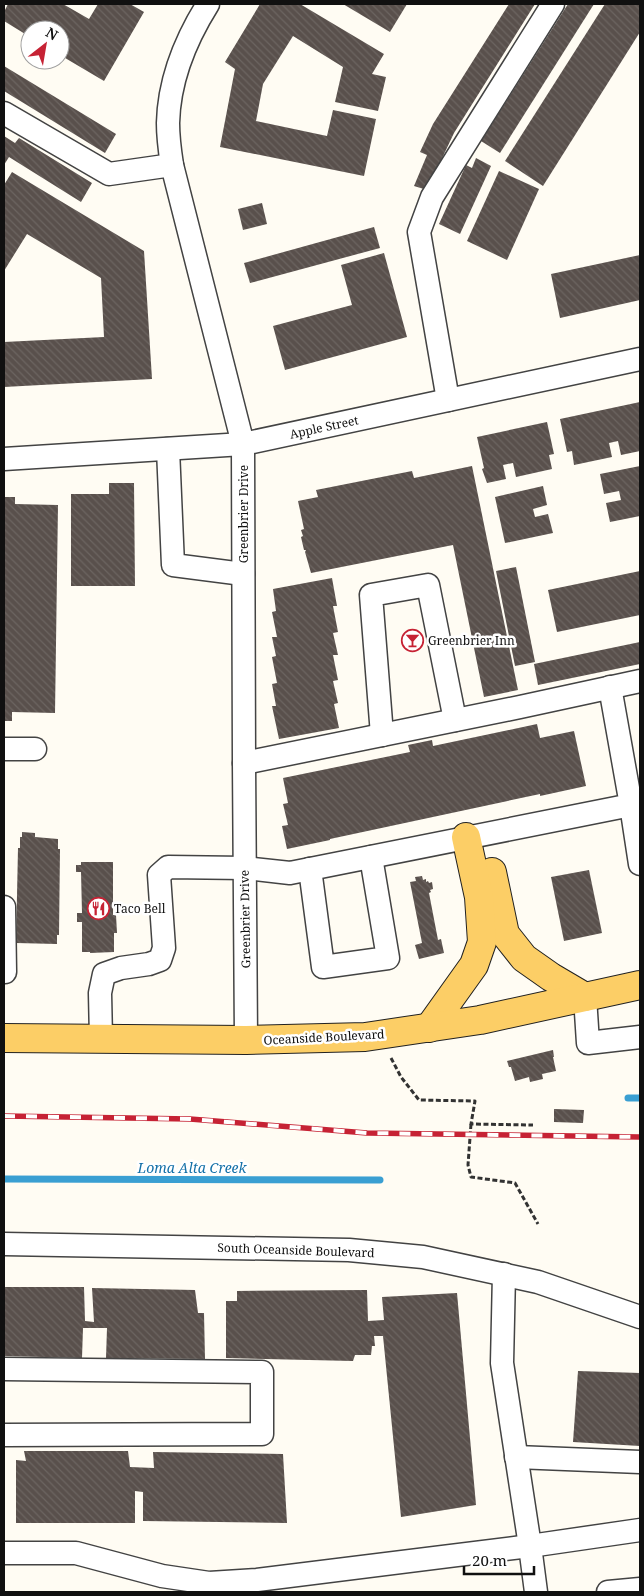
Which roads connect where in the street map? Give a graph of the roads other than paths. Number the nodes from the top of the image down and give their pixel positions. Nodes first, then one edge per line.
1 (208, 4) edge
2 (554, 4) edge
3 (4, 113) edge
4 (172, 166) junction
5 (640, 359) edge
6 (448, 400) junction
7 (243, 444) junction
8 (168, 448) junction
9 (4, 458) edge
10 (243, 574) junction
11 (640, 681) edge
12 (610, 687) junction
13 (455, 720) junction
14 (382, 735) junction
15 (4, 749) edge
16 (35, 749) dead end
17 (244, 763) junction
18 (631, 805) junction
19 (476, 836) junction
20 (370, 856) junction
21 (640, 864) edge
22 (245, 868) junction
23 (310, 869) junction
24 (4, 907) edge
25 (5, 972) dead end
26 (640, 985) edge
27 (585, 997) junction
28 (429, 1028) junction
29 (640, 1037) edge
30 (4, 1038) edge
31 (101, 1039) junction
32 (246, 1040) junction
33 (4, 1244) edge
34 (504, 1274) junction
35 (640, 1317) edge
36 (4, 1369) edge
37 (4, 1435) edge
38 (516, 1457) junction
39 (640, 1462) edge
40 (640, 1530) edge
41 (530, 1546) junction
42 (4, 1553) edge
43 (640, 1589) edge
44 (536, 1592) edge
45 (608, 1592) edge

1 - 4 street, Greenbrier Drive
2 - 6 street
3 - 4 street
4 - 7 street, Greenbrier Drive
5 - 6 street, Apple Street
6 - 7 street, Apple Street
7 - 8 street, Apple Street
7 - 10 street, Greenbrier Drive
8 - 9 street, Apple Street
8 - 10 street
10 - 17 street, Greenbrier Drive
11 - 12 street
12 - 13 street
12 - 18 street
13 - 14 street
13 - 14 street
14 - 17 street
15 - 16 street
17 - 22 street, Greenbrier Drive
18 - 19 street
18 - 21 street
19 - 20 street
19 - 27 main road
19 - 28 main road
20 - 23 street
20 - 23 street
22 - 23 street
22 - 31 street
22 - 32 street, Greenbrier Drive
24 - 25 street
26 - 27 main road, Oceanside Boulevard
27 - 28 main road, Oceanside Boulevard
27 - 29 street
28 - 32 main road, Oceanside Boulevard
30 - 31 main road, Oceanside Boulevard
31 - 32 main road, Oceanside Boulevard
33 - 34 street, South Oceanside Boulevard
34 - 35 street, South Oceanside Boulevard
34 - 38 street
36 - 37 street
38 - 39 street
38 - 41 street
40 - 41 street
41 - 42 street
41 - 44 street
43 - 45 street

